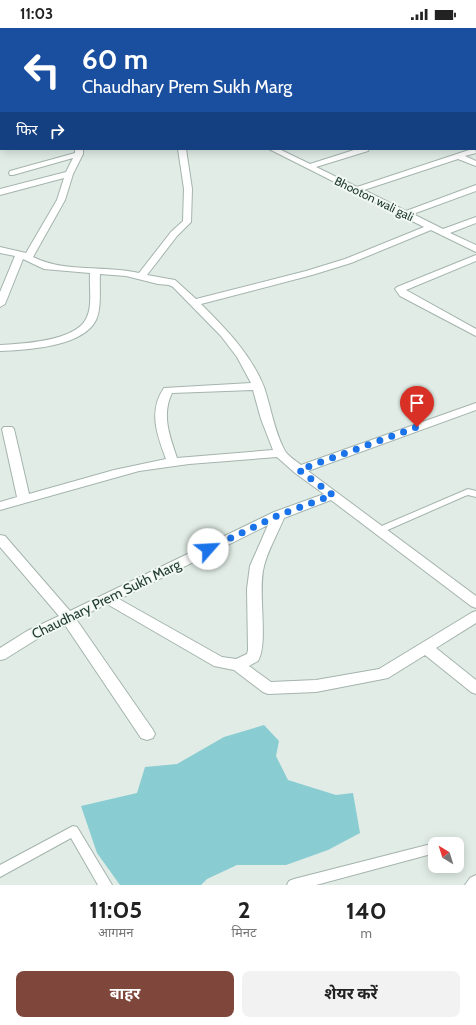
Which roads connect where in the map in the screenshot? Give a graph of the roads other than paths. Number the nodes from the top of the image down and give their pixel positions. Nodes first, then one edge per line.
1 (182, 150) edge
2 (275, 150) edge
3 (362, 150) edge
4 (476, 150) edge
5 (79, 152) edge
6 (458, 156) junction
7 (476, 164) edge
8 (309, 167) junction
9 (13, 173) dead end
10 (69, 174) junction
11 (476, 188) edge
12 (356, 190) junction
13 (0, 192) edge
14 (406, 214) junction
15 (476, 220) edge
16 (431, 227) junction
17 (443, 232) junction
18 (476, 248) edge
19 (0, 250) edge
20 (24, 256) junction
21 (476, 258) edge
22 (95, 271) junction
23 (142, 276) junction
24 (194, 303) junction
25 (0, 304) edge
26 (476, 333) edge
27 (0, 348) edge
28 (258, 386) junction
29 (476, 406) edge
30 (8, 429) dead end
31 (280, 454) junction
32 (173, 462) junction
33 (299, 470) junction
34 (476, 494) edge
35 (333, 495) junction
36 (24, 500) junction
37 (0, 506) edge
38 (279, 515) junction
39 (380, 530) junction
40 (0, 539) edge
41 (107, 598) junction
42 (476, 603) edge
43 (476, 616) edge
44 (68, 618) junction
45 (425, 648) junction
46 (0, 655) edge
47 (238, 665) junction
48 (476, 688) edge
49 (147, 734) dead end
50 (428, 850) edge
51 (0, 871) edge
52 (105, 885) edge
53 (294, 885) edge

1 - 23 street
2 - 8 street, Bhooton wali gali
3 - 8 street
4 - 6 street
5 - 9 street
5 - 10 street
6 - 7 street
6 - 12 street
8 - 12 street, Bhooton wali gali
10 - 13 street
10 - 20 street
11 - 14 street
12 - 14 street, Bhooton wali gali
14 - 16 street, Bhooton wali gali
15 - 17 street
16 - 17 street, Bhooton wali gali
16 - 24 street
17 - 18 street, Bhooton wali gali
19 - 20 street
20 - 22 street
20 - 25 street
21 - 26 street
22 - 23 street
22 - 27 street
23 - 24 street
24 - 28 street
28 - 31 street
28 - 32 street
29 - 33 street
30 - 36 street
31 - 32 street
31 - 33 street
32 - 36 street
33 - 35 street
34 - 39 lane
35 - 38 street, Chaudhary Prem Sukh Marg
35 - 39 street
36 - 37 street
38 - 41 street, Chaudhary Prem Sukh Marg
38 - 47 street
39 - 42 street
40 - 44 street
41 - 44 street, Chaudhary Prem Sukh Marg
41 - 47 street
43 - 45 street
44 - 46 street, Chaudhary Prem Sukh Marg
44 - 49 street
45 - 47 street
45 - 48 street
50 - 53 lane
51 - 52 lane

